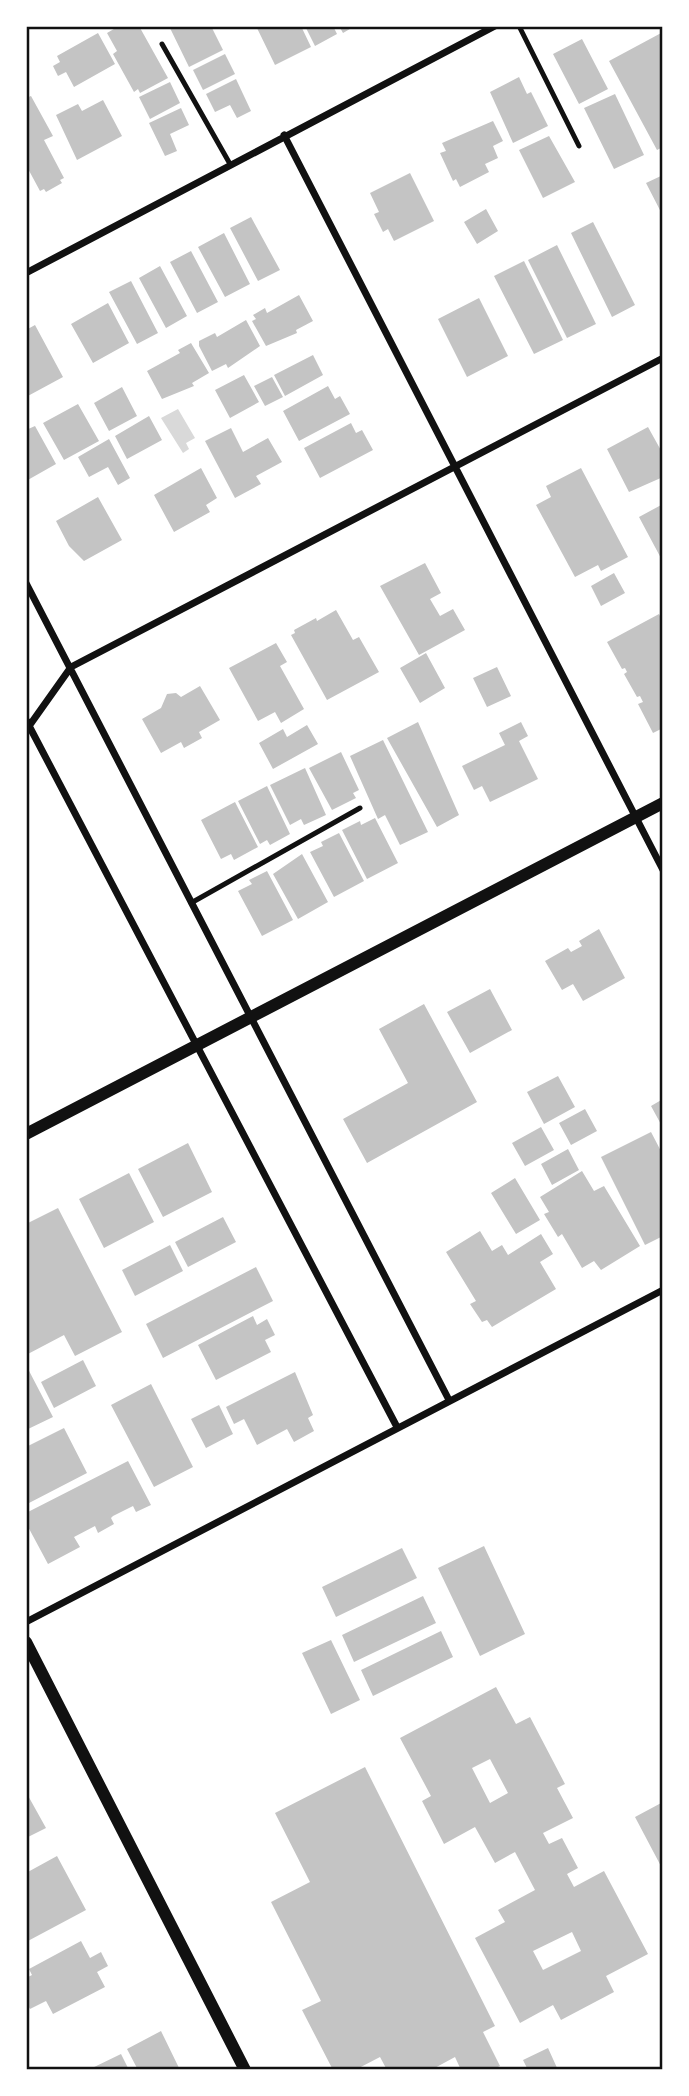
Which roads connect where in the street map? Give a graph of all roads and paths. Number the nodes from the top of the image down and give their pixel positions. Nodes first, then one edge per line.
1 (495, 26) edge
2 (519, 26) edge
3 (162, 44) dead end
4 (284, 135) junction
5 (579, 146) dead end
6 (230, 164) junction
7 (26, 273) edge
8 (663, 358) edge
9 (453, 465) junction
10 (26, 583) edge
11 (71, 667) junction
12 (28, 725) edge
13 (663, 803) edge
14 (360, 808) dead end
15 (635, 817) junction
16 (663, 870) edge
17 (191, 903) junction
18 (250, 1018) junction
19 (197, 1047) junction
20 (26, 1133) edge
21 (663, 1290) edge
22 (449, 1400) junction
23 (397, 1426) junction
24 (26, 1622) edge
25 (26, 1642) edge
26 (245, 2070) edge

1 - 4 street
2 - 5 lane
3 - 6 lane
4 - 6 street
4 - 9 street
6 - 7 street
8 - 9 street
9 - 11 street
9 - 15 street
10 - 11 street
11 - 12 street
11 - 17 street
12 - 19 street
13 - 15 street
14 - 17 lane
15 - 16 street
15 - 18 street
17 - 18 street
18 - 19 street
18 - 22 street
19 - 20 street
19 - 23 street
21 - 22 street
22 - 23 street
23 - 24 street
25 - 26 street

